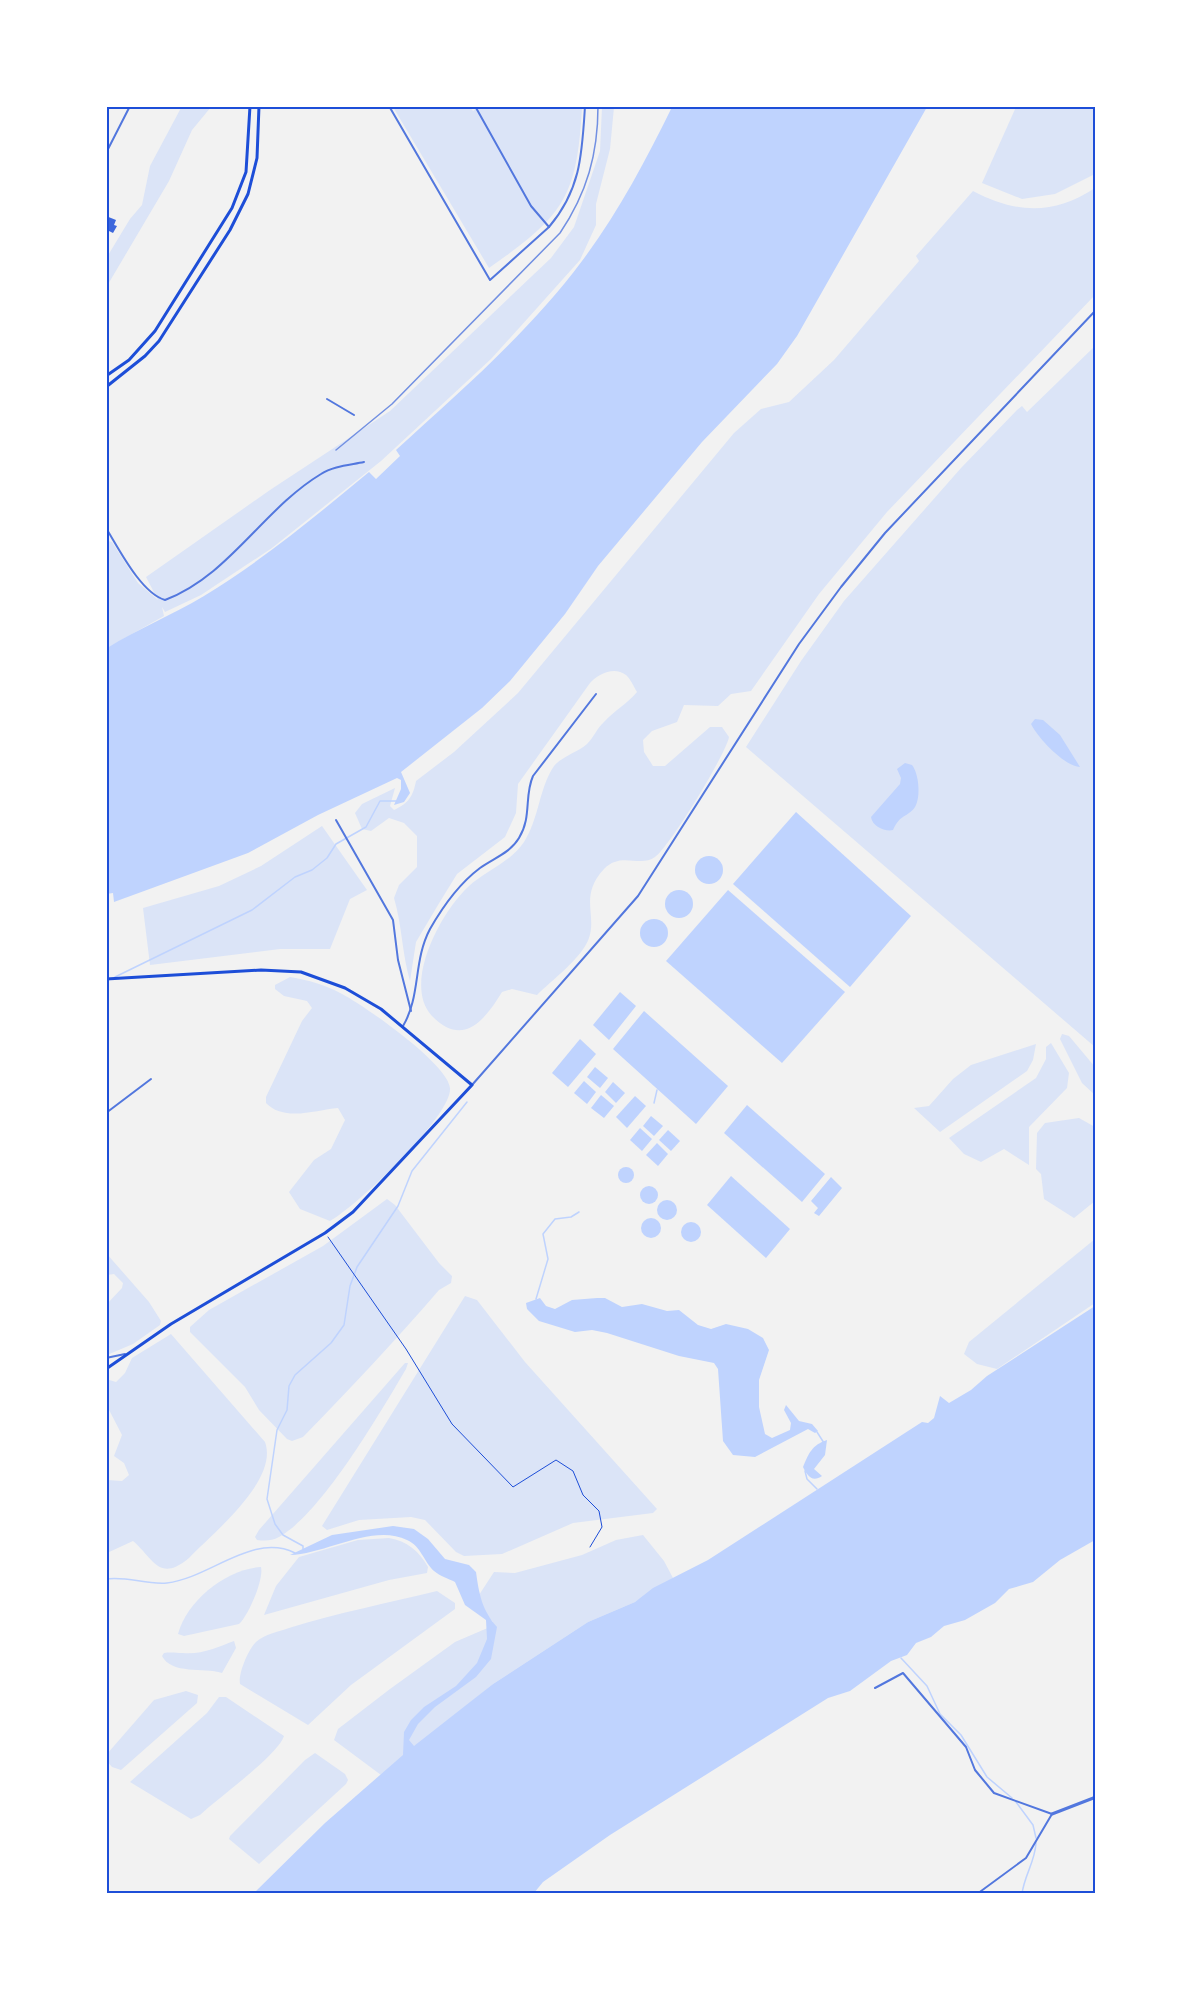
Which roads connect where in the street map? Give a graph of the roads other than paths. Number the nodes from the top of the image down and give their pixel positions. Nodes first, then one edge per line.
1 (130, 106) edge
2 (250, 106) edge
3 (259, 106) edge
4 (389, 106) edge
5 (475, 106) edge
6 (585, 106) edge
7 (106, 141) edge
8 (112, 143) junction
9 (106, 153) edge
10 (549, 227) junction
11 (1095, 310) edge
12 (132, 357) junction
13 (137, 364) junction
14 (106, 376) edge
15 (106, 387) edge
16 (327, 399) dead end
17 (354, 415) dead end
18 (364, 462) dead end
19 (106, 528) edge
20 (111, 535) junction
21 (106, 538) edge
22 (596, 694) dead end
23 (336, 820) dead end
24 (106, 979) edge
25 (411, 1011) junction
26 (403, 1027) junction
27 (151, 1079) dead end
28 (472, 1085) junction
29 (106, 1113) edge
30 (125, 1354) junction
31 (106, 1358) edge
32 (106, 1369) edge
33 (875, 1688) dead end
34 (1095, 1797) edge
35 (1052, 1814) junction
36 (977, 1893) edge

1 - 8 street
2 - 12 main road
3 - 13 main road
4 - 10 street
5 - 10 street
6 - 10 street
7 - 8 street
8 - 9 street
11 - 28 street
12 - 13 street
12 - 14 main road
13 - 15 main road
16 - 17 street
18 - 20 street
19 - 20 street
20 - 21 street
22 - 25 street
23 - 25 street
24 - 26 main road
25 - 26 street
26 - 28 main road
27 - 29 street
28 - 30 main road
30 - 31 street
30 - 32 main road
33 - 35 street
34 - 35 street
35 - 36 street

